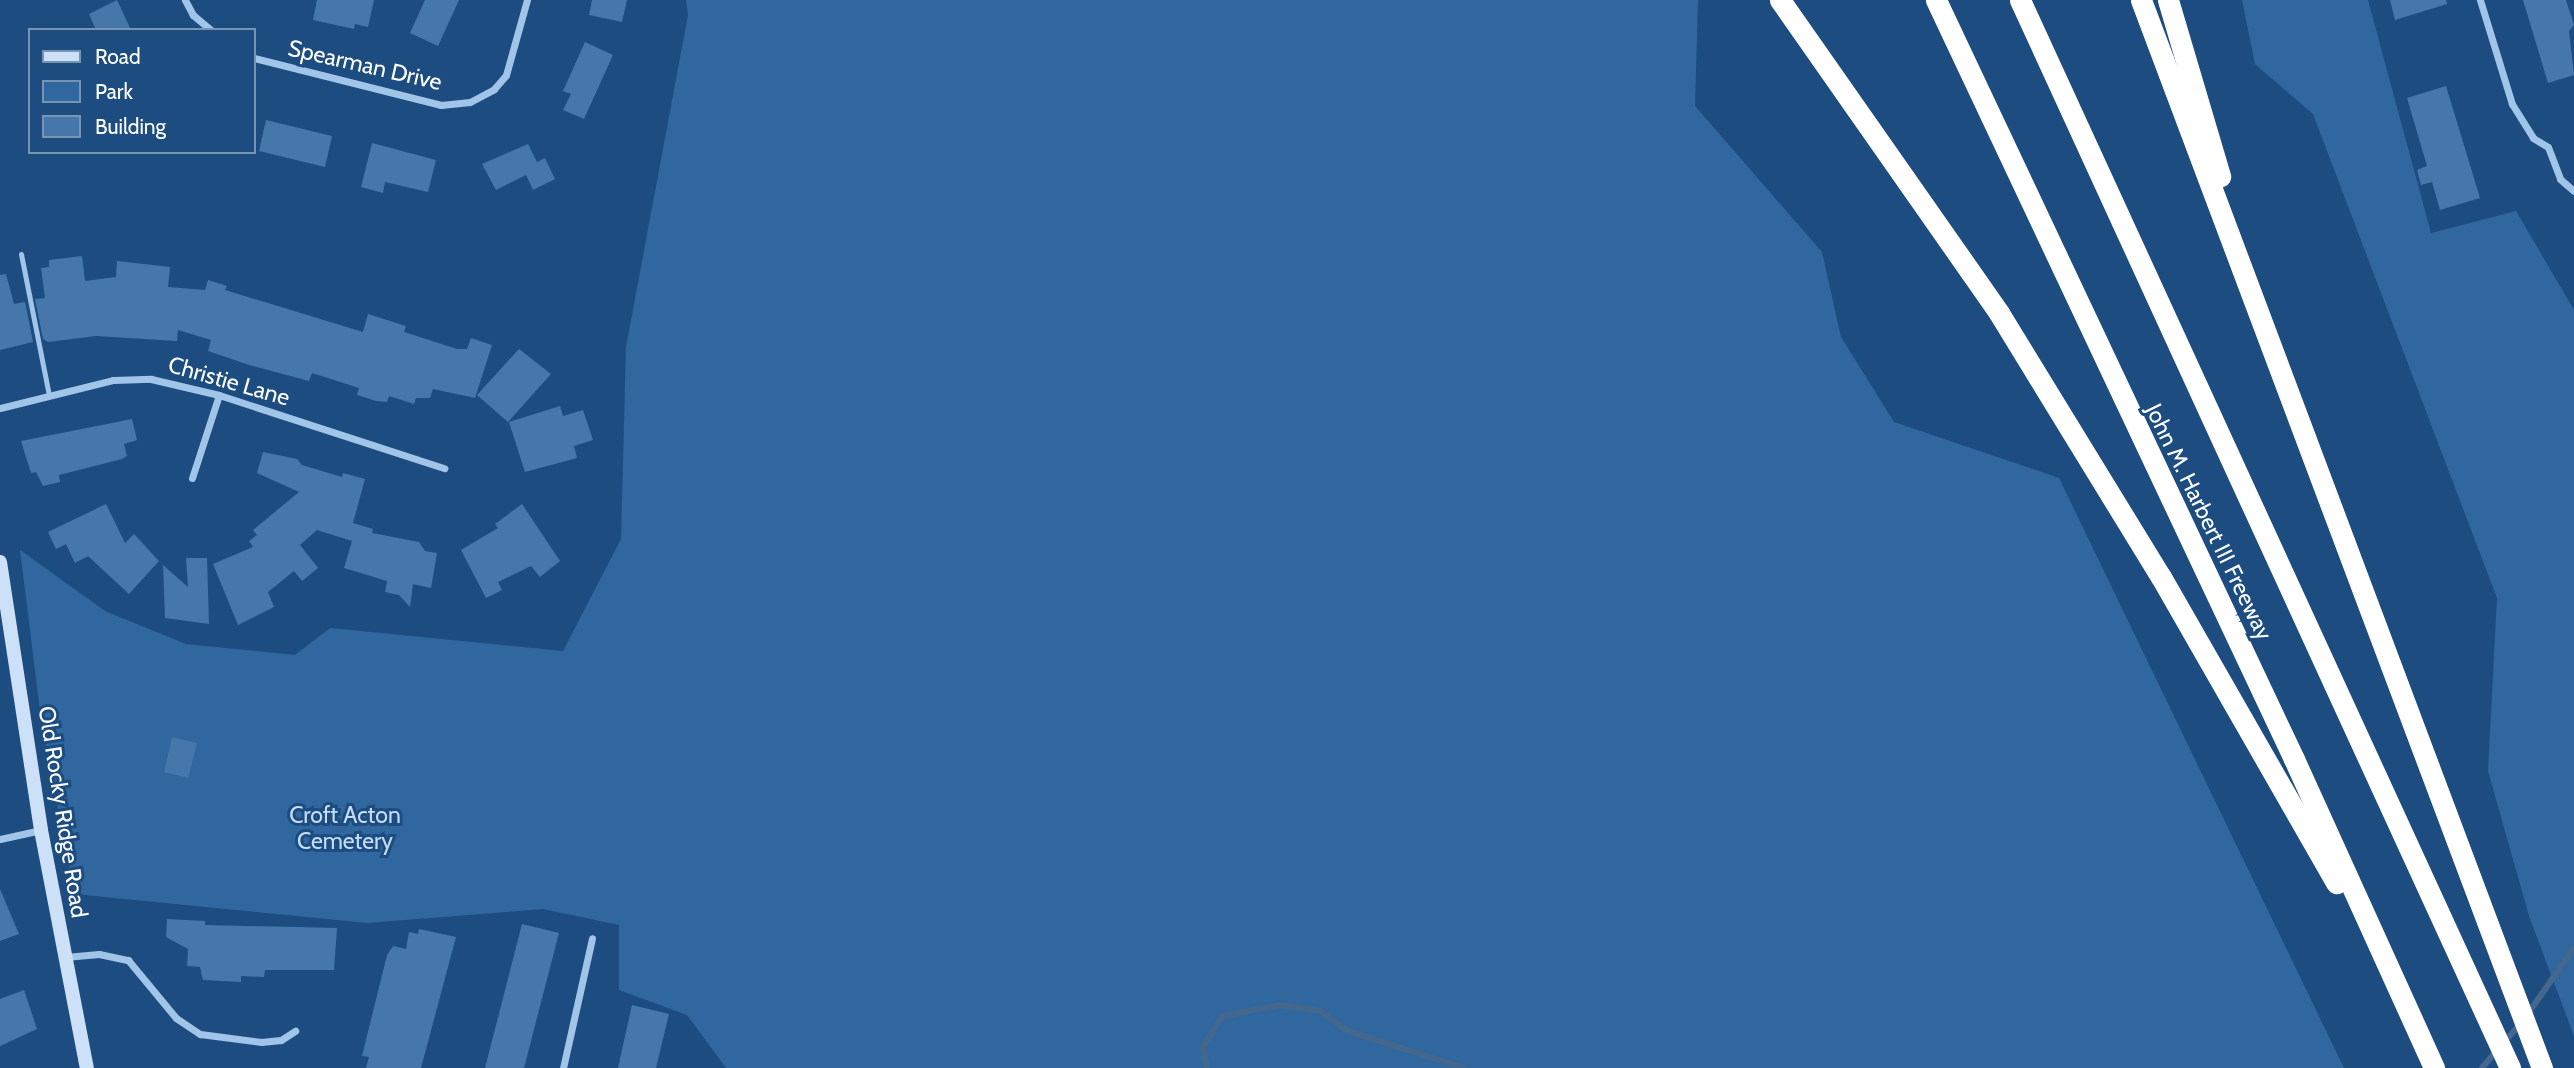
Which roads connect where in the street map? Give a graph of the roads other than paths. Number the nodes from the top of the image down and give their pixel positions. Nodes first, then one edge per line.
1 (185, 0) edge
2 (527, 0) edge
3 (1780, 0) edge
4 (1936, 0) edge
5 (2020, 0) edge
6 (2141, 0) edge
7 (2168, 0) edge
8 (2480, 0) edge
9 (208, 28) edge
10 (256, 59) edge
11 (2574, 191) edge
12 (22, 254) dead end
13 (2283, 383) junction
14 (49, 395) junction
15 (219, 395) junction
16 (0, 408) edge
17 (444, 468) dead end
18 (192, 478) dead end
19 (0, 562) edge
20 (41, 830) junction
21 (0, 839) edge
22 (592, 938) dead end
23 (64, 957) junction
24 (2396, 988) junction
25 (295, 1031) dead end
26 (84, 1067) edge
27 (563, 1068) edge
28 (2434, 1068) edge
29 (2510, 1068) edge
30 (2542, 1068) edge

1 - 9 street
2 - 10 street, Spearman Drive
3 - 24 highway
4 - 24 highway, John M. Harbert III Freeway
5 - 29 highway, John M. Harbert III Freeway
6 - 13 highway
7 - 13 highway
8 - 11 street
12 - 14 lane
13 - 30 highway
14 - 15 street, Christie Lane
14 - 16 street, Christie Lane
15 - 17 street, Christie Lane
15 - 18 street
19 - 20 street, Old Rocky Ridge Road
20 - 21 street
20 - 23 street, Old Rocky Ridge Road
22 - 27 street
23 - 25 street
23 - 26 street, Old Rocky Ridge Road
24 - 28 highway, John M. Harbert III Freeway

